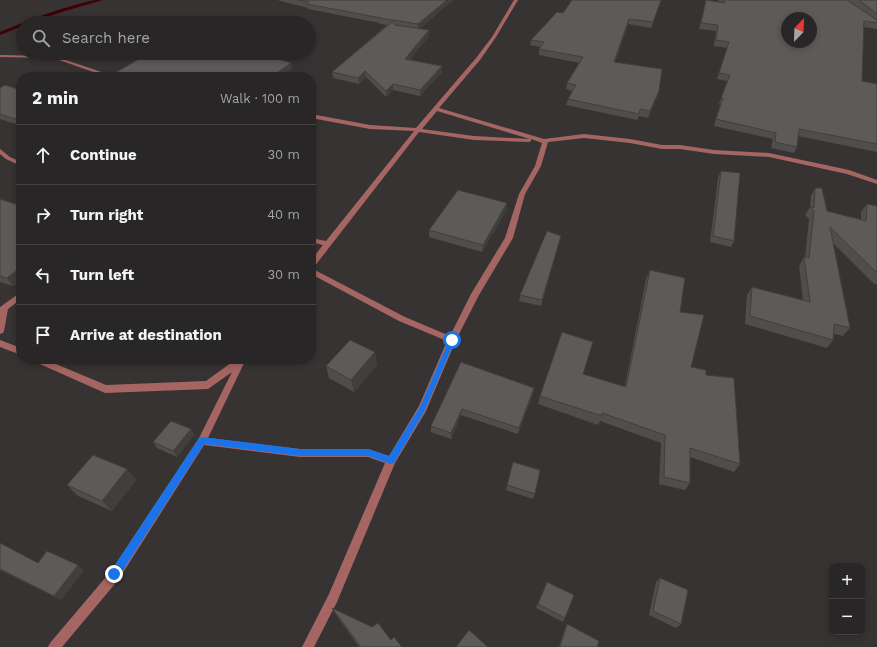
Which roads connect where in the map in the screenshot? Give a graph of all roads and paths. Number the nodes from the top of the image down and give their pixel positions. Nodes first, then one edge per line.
1 (516, 0) edge
2 (0, 56) edge
3 (16, 56) edge
4 (63, 60) edge
5 (98, 72) edge
6 (435, 109) junction
7 (316, 117) edge
8 (418, 130) junction
9 (545, 141) junction
10 (0, 151) edge
11 (16, 162) edge
12 (877, 182) edge
13 (316, 241) edge
14 (327, 244) junction
15 (316, 258) edge
16 (316, 274) edge
17 (16, 298) edge
18 (1, 309) edge
19 (0, 331) edge
20 (452, 340) junction
21 (0, 343) edge
22 (16, 350) edge
23 (48, 364) edge
24 (235, 364) edge
25 (239, 364) edge
26 (202, 440) junction
27 (391, 461) junction
28 (54, 647) edge
29 (308, 647) edge

1 - 6 street
2 - 3 street
4 - 5 street
6 - 8 street
6 - 9 street
7 - 8 street
8 - 9 street
8 - 14 street
9 - 12 street
9 - 20 street
10 - 11 street
13 - 14 street
14 - 15 street
16 - 20 street
17 - 18 street
18 - 19 street
20 - 27 street
21 - 22 street
23 - 24 street
25 - 26 street
26 - 27 street
26 - 28 street
27 - 29 street

